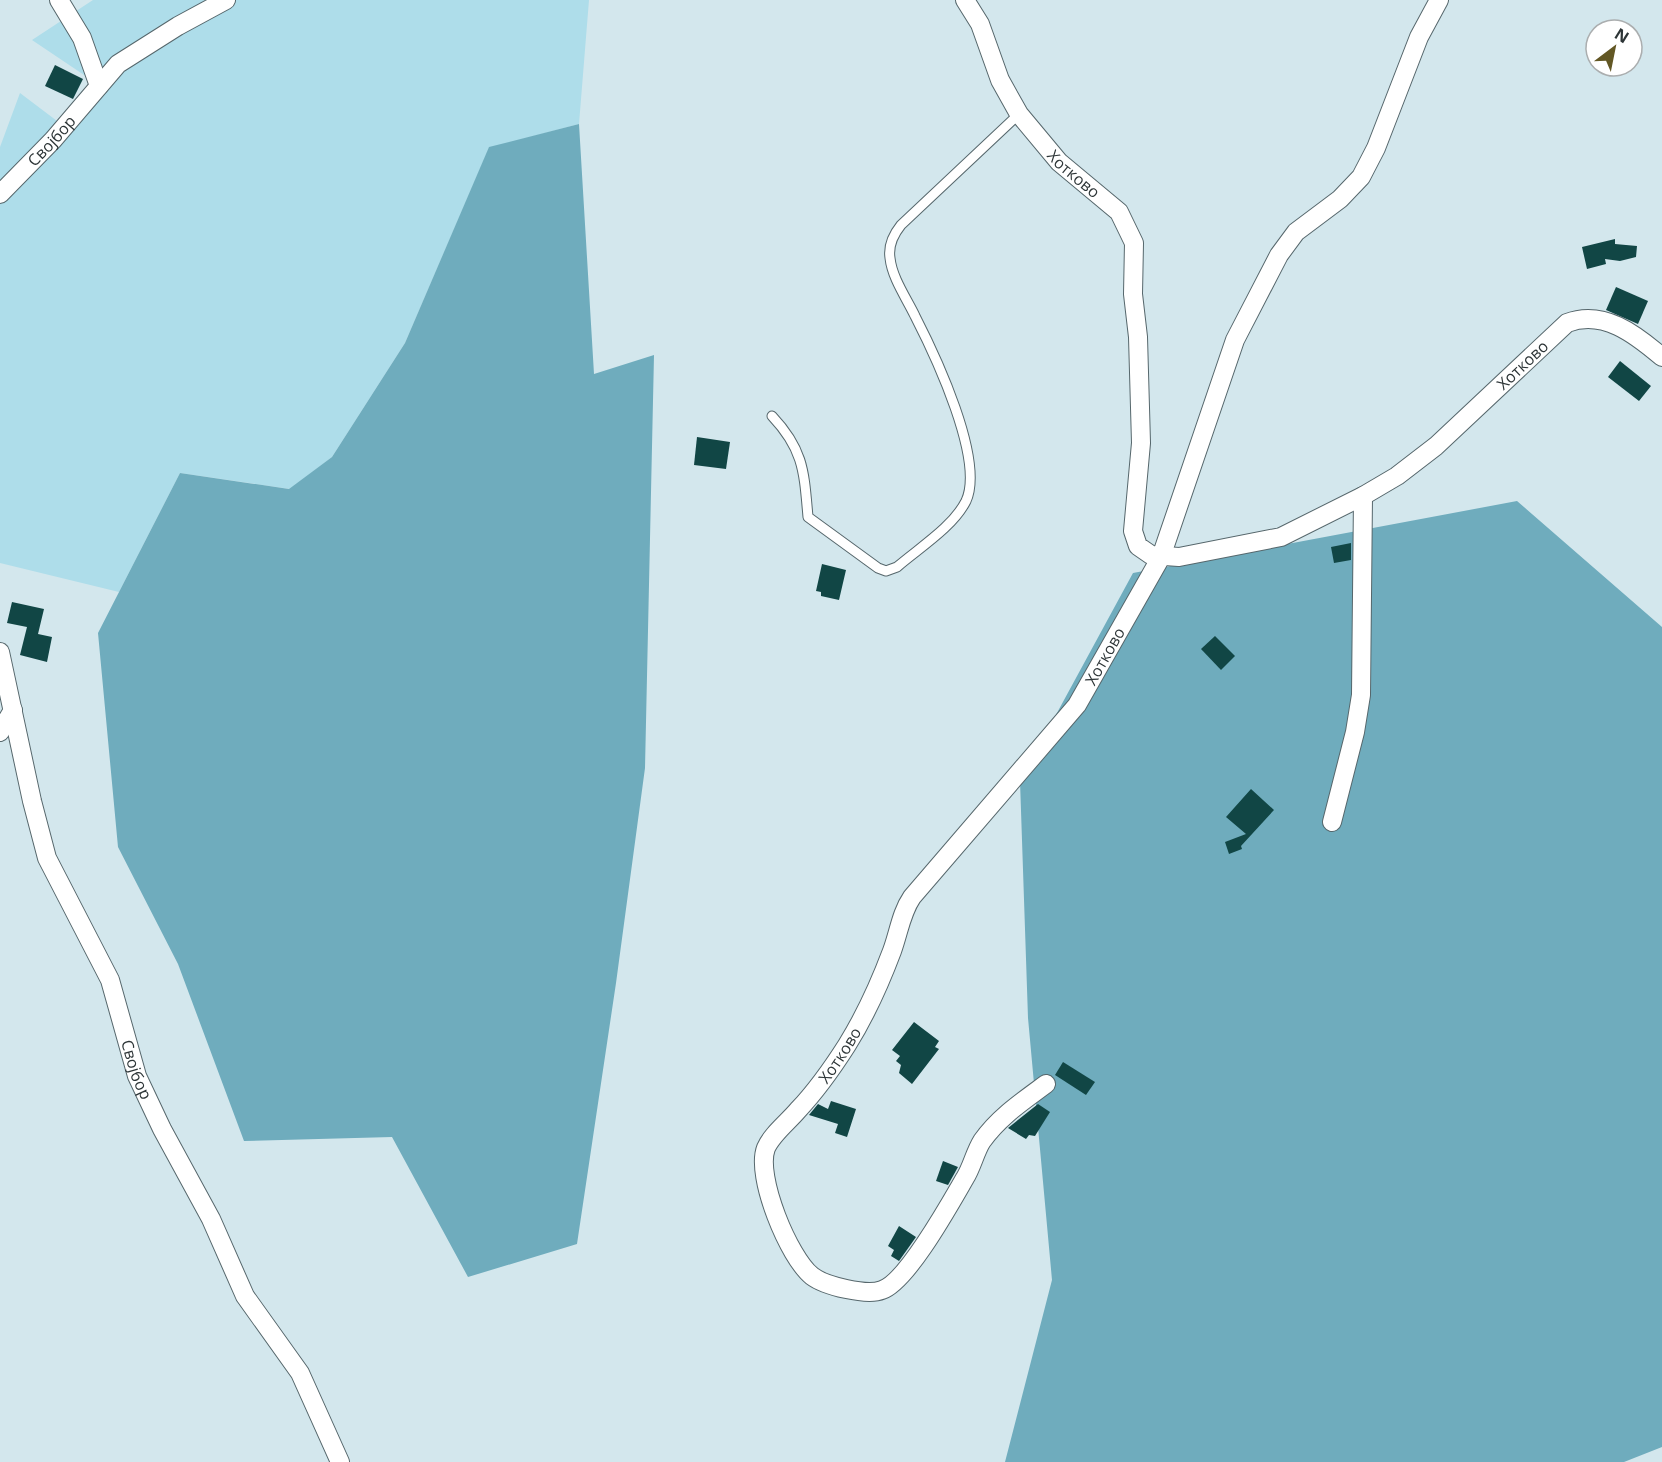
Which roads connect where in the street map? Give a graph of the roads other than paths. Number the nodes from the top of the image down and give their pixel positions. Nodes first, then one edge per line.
1 (59, 0) edge
2 (226, 0) edge
3 (965, 0) edge
4 (1439, 0) edge
5 (99, 86) junction
6 (1019, 114) junction
7 (0, 194) edge
8 (1662, 357) edge
9 (772, 416) dead end
10 (1363, 496) junction
11 (1161, 557) junction
12 (0, 652) edge
13 (14, 710) junction
14 (0, 732) edge
15 (1332, 822) dead end
16 (1046, 1084) dead end
17 (340, 1462) edge

1 - 5 street
2 - 5 street, Својбор
3 - 6 street, Хотково
4 - 11 street, Хотково
5 - 7 street, Својбор
6 - 9 lane
6 - 11 street, Хотково
8 - 10 street, Хотково
10 - 11 street, Хотково
10 - 15 street
11 - 16 street, Хотково
12 - 13 street, Својбор
13 - 14 street
13 - 17 street, Својбор

